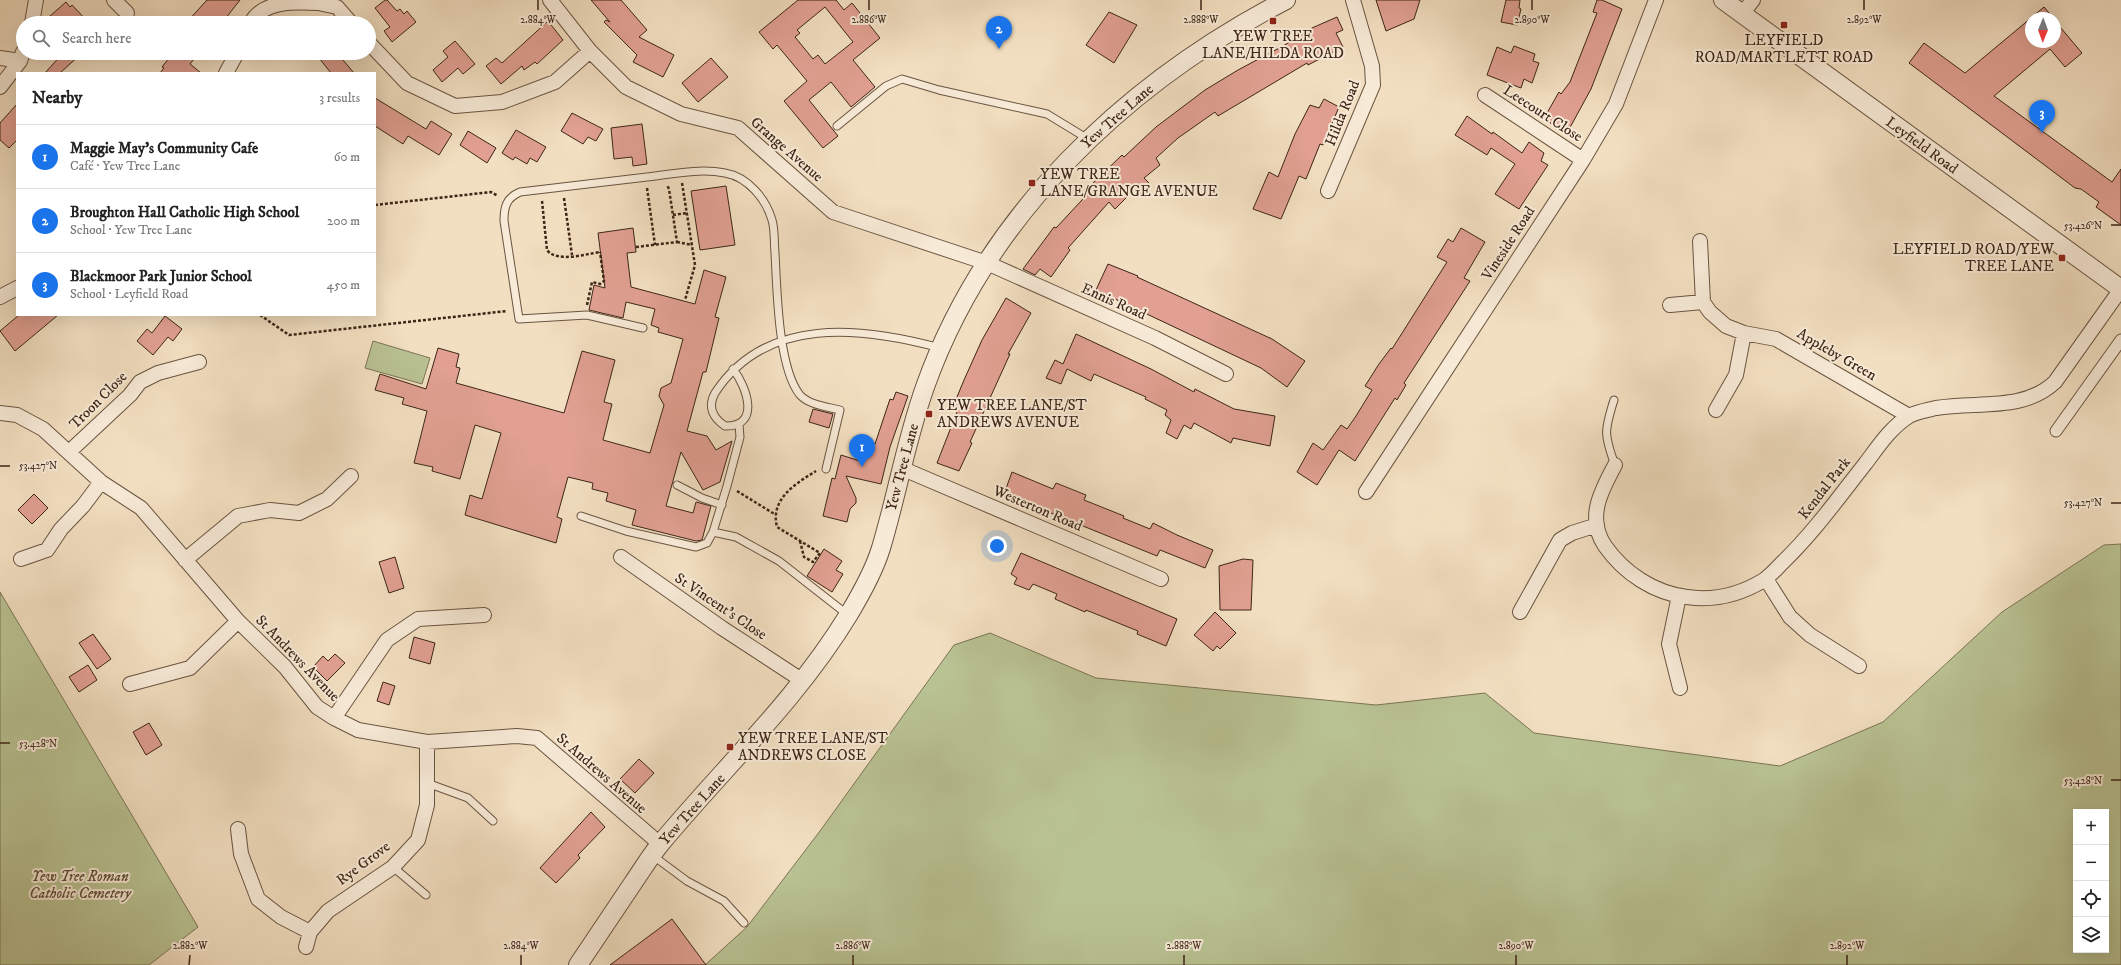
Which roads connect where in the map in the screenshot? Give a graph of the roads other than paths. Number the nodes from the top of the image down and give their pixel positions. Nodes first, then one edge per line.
1 (36, 0) edge
2 (114, 0) edge
3 (550, 0) edge
4 (1286, 0) edge
5 (1354, 0) edge
6 (1656, 0) edge
7 (1723, 0) edge
8 (1753, 0) edge
9 (318, 1) edge
10 (127, 13) dead end
11 (1742, 14) junction
12 (33, 16) edge
13 (258, 16) edge
14 (345, 16) edge
15 (376, 51) edge
16 (590, 51) junction
17 (16, 57) edge
18 (0, 58) edge
19 (20, 60) edge
20 (233, 60) edge
21 (227, 72) edge
22 (0, 87) edge
23 (1485, 95) dead end
24 (837, 126) dead end
25 (1088, 139) junction
26 (1583, 160) junction
27 (1328, 191) dead end
28 (1700, 241) dead end
29 (987, 263) junction
30 (16, 289) edge
31 (2121, 289) edge
32 (0, 297) edge
33 (1703, 302) junction
34 (1670, 305) dead end
35 (643, 328) dead end
36 (1744, 333) junction
37 (783, 340) junction
38 (2121, 340) edge
39 (940, 348) junction
40 (199, 362) dead end
41 (733, 370) junction
42 (1226, 374) dead end
43 (1614, 400) dead end
44 (1716, 410) dead end
45 (0, 413) edge
46 (1909, 416) junction
47 (739, 424) junction
48 (2056, 431) dead end
49 (69, 452) junction
50 (1615, 465) joint
51 (826, 468) road end
52 (901, 468) junction
53 (351, 476) dead end
54 (101, 482) junction
55 (677, 485) dead end
56 (1366, 492) dead end
57 (722, 505) junction
58 (581, 516) dead end
59 (1596, 525) junction
60 (713, 532) junction
61 (621, 557) dead end
62 (20, 559) dead end
63 (185, 560) junction
64 (1161, 579) dead end
65 (1766, 579) junction
66 (1679, 596) junction
67 (1520, 612) dead end
68 (484, 615) dead end
69 (848, 615) junction
70 (238, 621) junction
71 (1859, 666) dead end
72 (803, 681) junction
73 (130, 684) dead end
74 (1680, 688) dead end
75 (334, 718) junction
76 (427, 742) junction
77 (427, 783) junction
78 (493, 821) dead end
79 (238, 829) dead end
80 (656, 850) junction
81 (393, 867) junction
82 (426, 895) dead end
83 (744, 923) dead end
84 (310, 932) junction
85 (306, 946) dead end
86 (578, 965) edge

1 - 12 street
2 - 10 street
3 - 16 street, Grange Avenue
4 - 25 street, Yew Tree Lane
5 - 27 street, Hilda Road
6 - 26 street, Vineside Road
7 - 11 street, Leyfield Road
8 - 11 street
9 - 13 street
9 - 14 street
11 - 31 street, Leyfield Road
15 - 16 street
16 - 29 street, Grange Avenue
17 - 18 street
19 - 22 street
20 - 21 street
23 - 26 street, Leecourt Close
24 - 25 lane
25 - 29 street, Yew Tree Lane
26 - 56 street, Vineside Road
28 - 33 street
29 - 39 street, Yew Tree Lane
29 - 42 street, Ennis Road
30 - 32 street
31 - 46 street, Kendal Park
33 - 34 street
33 - 36 street, Appleby Green
35 - 37 lane
36 - 44 street
36 - 46 street, Appleby Green
37 - 39 lane
37 - 41 lane
37 - 51 lane
38 - 48 street
39 - 52 street, Yew Tree Lane
40 - 49 street, Troon Close
41 - 47 lane
41 - 47 lane
43 - 50 lane
45 - 49 street, St Andrews Avenue
46 - 65 street, Kendal Park
47 - 57 lane
49 - 54 street, St Andrews Avenue
50 - 59 street, Kendal Park
52 - 64 street, Westerton Road
52 - 69 street, Yew Tree Lane
53 - 63 street
54 - 62 street
54 - 63 street, St Andrews Avenue
55 - 57 lane
57 - 60 lane
58 - 60 lane
59 - 66 street, Kendal Park
59 - 67 street
60 - 69 lane
61 - 72 street, St Vincent's Close
63 - 70 street, St Andrews Avenue
65 - 66 street, Kendal Park
65 - 71 street
66 - 74 street
68 - 75 street
69 - 72 street, Yew Tree Lane
70 - 73 street
70 - 75 street, St Andrews Avenue
72 - 80 street, Yew Tree Lane
75 - 76 street, St Andrews Avenue
76 - 77 street, Rye Grove
76 - 80 street, St Andrews Avenue
77 - 78 lane
77 - 81 street, Rye Grove
79 - 84 street
80 - 83 lane
80 - 86 street, Yew Tree Lane
81 - 82 lane
81 - 84 street, Rye Grove
84 - 85 street, Rye Grove

